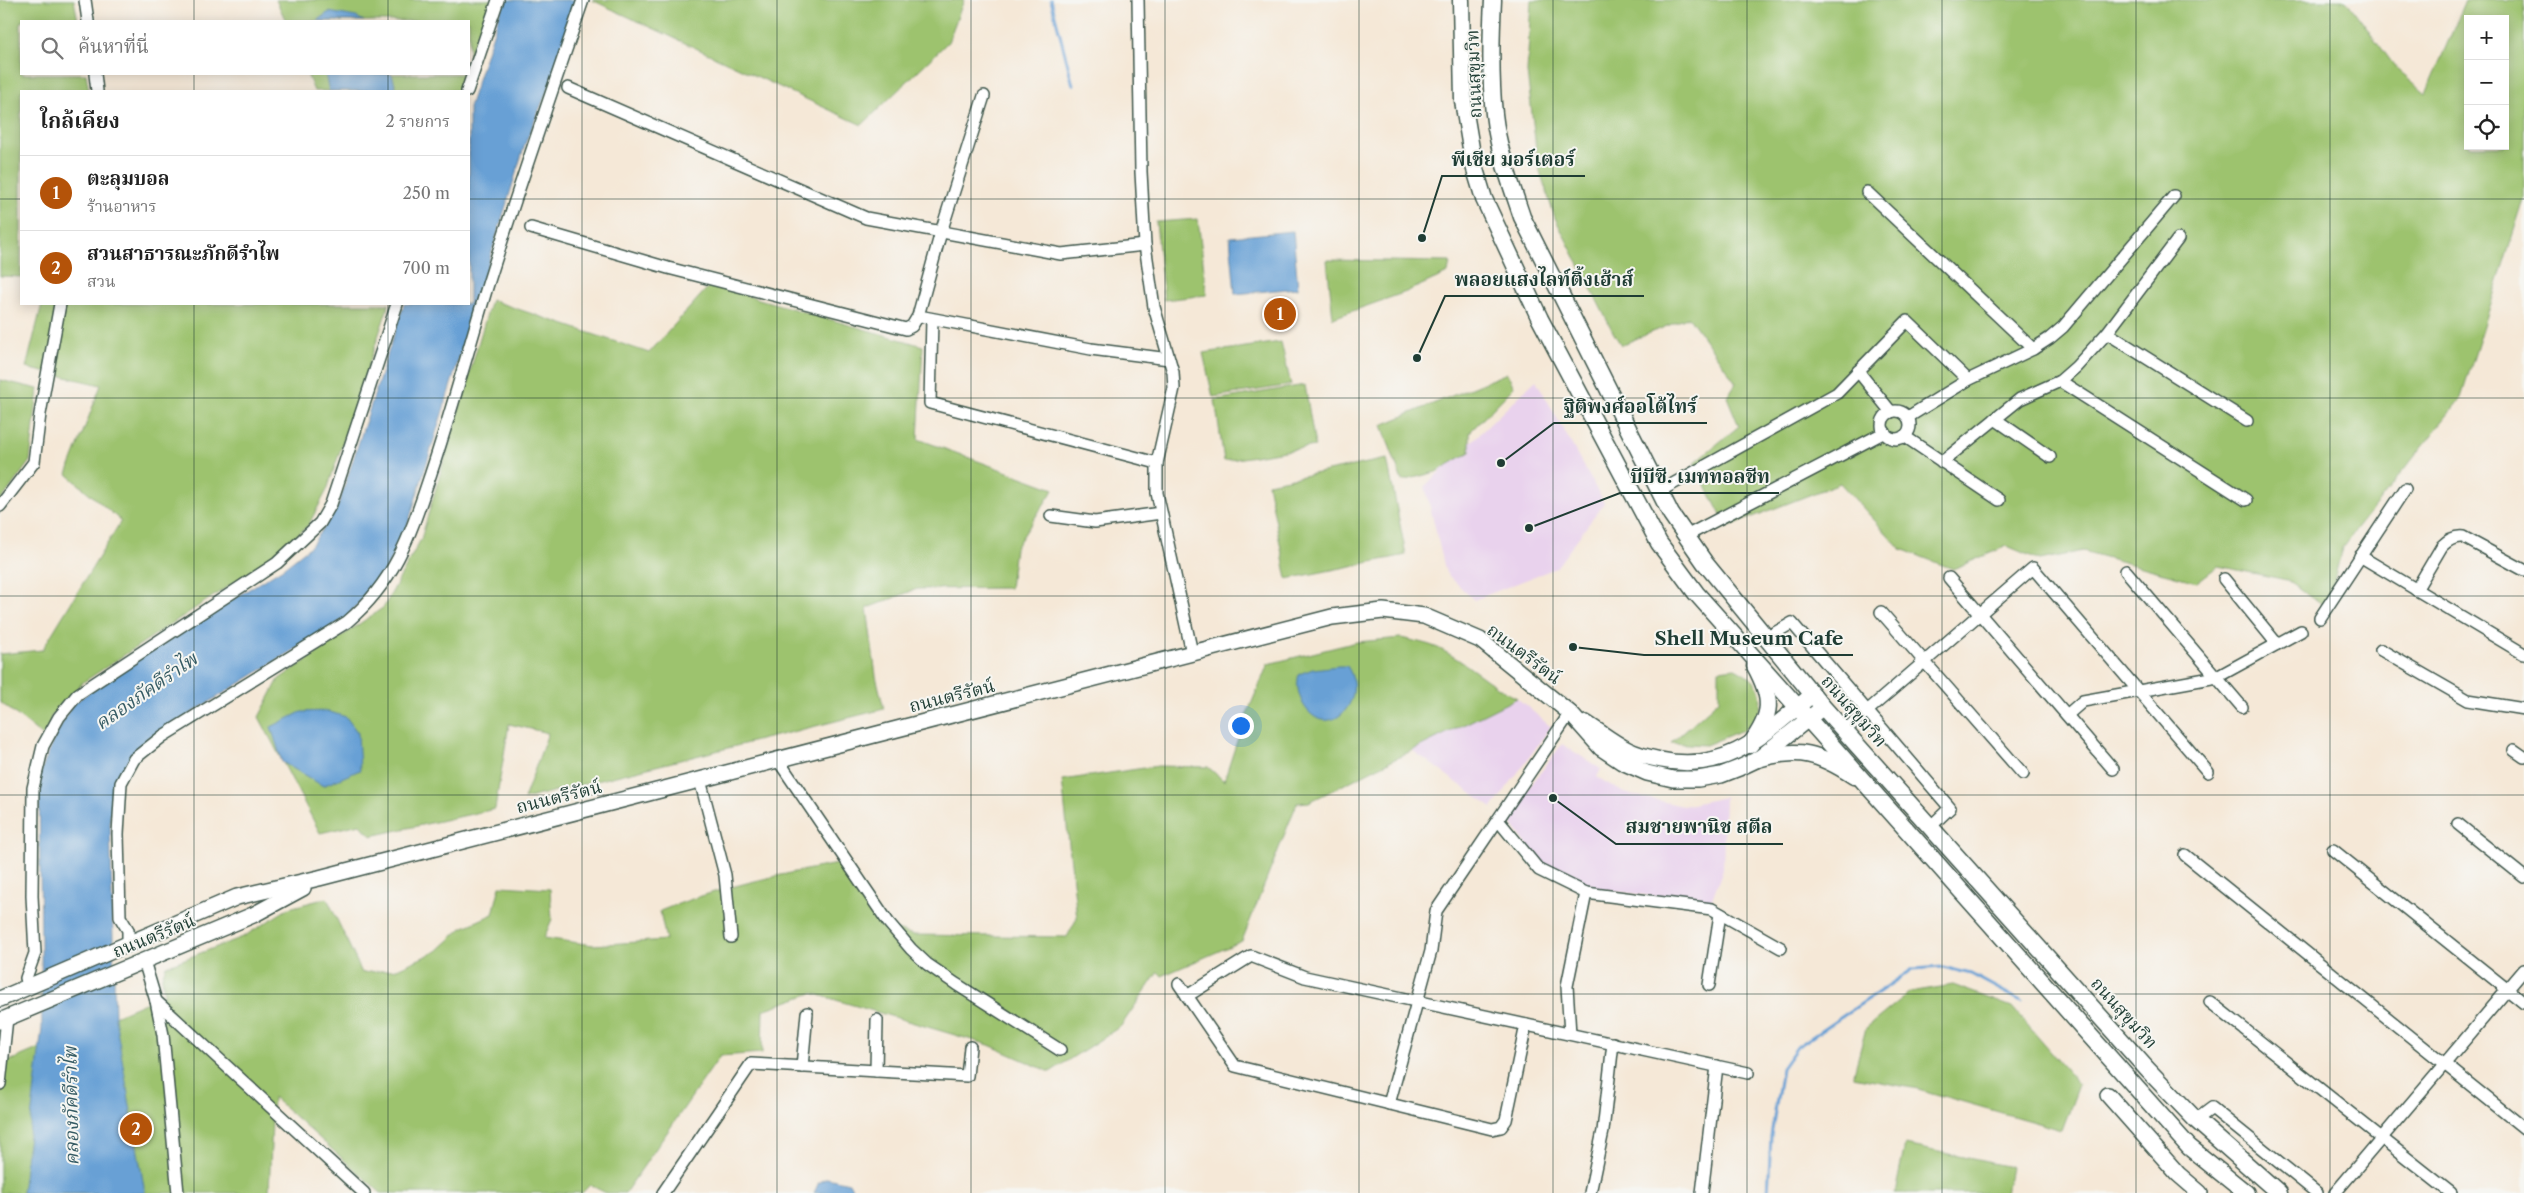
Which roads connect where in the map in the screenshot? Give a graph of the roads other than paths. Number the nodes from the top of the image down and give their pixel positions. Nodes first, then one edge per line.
1 (85, 0) edge
2 (498, 0) edge
3 (584, 0) edge
4 (1138, 0) edge
5 (1461, 0) edge
6 (1493, 0) edge
7 (88, 20) edge
8 (95, 75) edge
9 (568, 88) dead end
10 (98, 90) edge
11 (467, 90) edge
12 (984, 96) dead end
13 (1867, 192) dead end
14 (2174, 196) dead end
15 (530, 228) dead end
16 (940, 232) junction
17 (2178, 239) dead end
18 (1145, 245) junction
19 (60, 305) edge
20 (397, 305) edge
21 (918, 316) junction
22 (932, 319) junction
23 (2107, 332) junction
24 (2033, 349) junction
25 (1169, 359) junction
26 (1596, 365) junction
27 (1858, 371) junction
28 (1574, 380) junction
29 (1968, 380) junction
30 (2060, 381) junction
31 (1891, 412) junction
32 (1908, 417) junction
33 (1995, 419) junction
34 (2247, 421) dead end
35 (1885, 432) junction
36 (1904, 436) junction
37 (2050, 456) dead end
38 (1942, 462) junction
39 (1157, 463) junction
40 (2405, 488) dead end
41 (1660, 491) junction
42 (1999, 500) dead end
43 (2246, 500) dead end
44 (0, 506) edge
45 (1161, 513) junction
46 (1051, 516) dead end
47 (1686, 536) junction
48 (2360, 556) junction
49 (2524, 570) edge
50 (2126, 571) dead end
51 (1949, 578) dead end
52 (2224, 579) dead end
53 (2416, 590) junction
54 (1881, 612) dead end
55 (1980, 614) junction
56 (2320, 618) dead end
57 (2301, 631) dead end
58 (1766, 638) junction
59 (2277, 644) junction
60 (1745, 646) junction
61 (2381, 650) dead end
62 (1192, 653) junction
63 (2524, 654) edge
64 (1926, 661) junction
65 (2217, 677) junction
66 (2138, 691) junction
67 (1818, 701) junction
68 (2242, 707) dead end
69 (2524, 709) edge
70 (1868, 711) junction
71 (1804, 712) junction
72 (1570, 713) junction
73 (2067, 715) junction
74 (1844, 731) junction
75 (2514, 750) dead end
76 (1754, 752) junction
77 (2524, 758) edge
78 (778, 760) junction
79 (2113, 769) dead end
80 (2208, 772) dead end
81 (2024, 774) dead end
82 (700, 780) junction
83 (1872, 789) junction
84 (1498, 820) junction
85 (2458, 824) dead end
86 (1930, 827) junction
87 (2333, 850) dead end
88 (2185, 855) dead end
89 (319, 878) junction
90 (2524, 878) edge
91 (1586, 893) junction
92 (1720, 914) junction
93 (731, 937) dead end
94 (128, 943) junction
95 (1781, 948) dead end
96 (144, 960) junction
97 (2524, 970) edge
98 (1179, 984) dead end
99 (1709, 985) dead end
100 (28, 986) junction
101 (2507, 990) junction
102 (1188, 996) junction
103 (0, 999) edge
104 (156, 1000) junction
105 (1417, 1001) junction
106 (2210, 1002) dead end
107 (2524, 1003) edge
108 (807, 1013) dead end
109 (4, 1019) edge
110 (878, 1020) dead end
111 (1526, 1025) junction
112 (1570, 1034) junction
113 (1613, 1044) junction
114 (970, 1047) dead end
115 (1060, 1050) dead end
116 (2444, 1064) junction
117 (1717, 1066) junction
118 (802, 1067) junction
119 (876, 1071) junction
120 (1748, 1073) dead end
121 (0, 1084) edge
122 (2108, 1094) dead end
123 (1389, 1104) junction
124 (2196, 1120) junction
125 (2524, 1128) edge
126 (2382, 1138) junction
127 (178, 1193) edge
128 (364, 1193) edge
129 (663, 1193) edge
130 (1590, 1193) edge
131 (1702, 1193) edge
132 (2200, 1193) edge
133 (2246, 1193) edge
134 (2279, 1193) edge
135 (2316, 1193) edge
136 (2335, 1193) edge
137 (2450, 1193) edge

1 - 7 street
2 - 11 street
3 - 94 street
4 - 18 street
5 - 28 highway, ถนนสุขุมวิท
6 - 26 highway, ถนนสุขุมวิท
8 - 10 street
9 - 16 street
12 - 16 street
13 - 24 street
14 - 24 street
15 - 21 street
16 - 18 street
16 - 21 street
17 - 23 street
18 - 25 street
19 - 44 street
20 - 100 street
21 - 22 street
22 - 25 street
22 - 39 street
23 - 30 street
23 - 34 street
24 - 29 street
25 - 39 street
26 - 28 highway
26 - 41 highway, ถนนสุขุมวิท
27 - 29 street
27 - 31 street
27 - 41 street
28 - 60 highway, ถนนสุขุมวิท
29 - 32 street
30 - 33 street
30 - 43 street
31 - 32 street
31 - 35 street
32 - 36 street
33 - 37 street
33 - 38 street
35 - 36 street
35 - 47 street
36 - 38 street
38 - 42 street
39 - 45 street
40 - 48 street
41 - 47 highway, ถนนสุขุมวิท
45 - 46 street
45 - 62 street
47 - 58 highway, ถนนสุขุมวิท
48 - 53 street
48 - 56 street
49 - 53 street
50 - 65 street
51 - 55 street
52 - 59 street
53 - 63 street
54 - 64 street
55 - 64 street
55 - 66 street
55 - 73 street
57 - 59 street
58 - 67 highway, ถนนสุขุมวิท
58 - 70 street
59 - 65 street
60 - 71 highway, ถนนสุขุมวิท
60 - 76 highway
61 - 69 street
62 - 72 main road, ถนนตรีรัตน์
62 - 78 main road, ถนนตรีรัตน์
64 - 70 street
64 - 81 street
65 - 66 street
65 - 68 street
66 - 73 street
66 - 80 street
67 - 71 main road, ถนนตรีรัตน์
67 - 74 highway, ถนนสุขุมวิท
70 - 74 street
70 - 86 street
71 - 76 main road, ถนนตรีรัตน์
71 - 83 highway, ถนนสุขุมวิท
72 - 76 main road, ถนนตรีรัตน์
72 - 84 street
73 - 79 street
74 - 86 highway, ถนนสุขุมวิท
75 - 77 street
76 - 83 highway
78 - 82 main road, ถนนตรีรัตน์
78 - 115 street
82 - 89 main road, ถนนตรีรัตน์
82 - 93 street
83 - 133 highway, ถนนสุขุมวิท
84 - 91 street
84 - 105 street
85 - 90 street
86 - 124 highway, ถนนสุขุมวิท
87 - 101 street
88 - 116 street
89 - 94 main road, ถนนตรีรัตน์
89 - 96 main road, ถนนตรีรัตน์
91 - 92 street
91 - 112 street
92 - 95 street
92 - 99 street
94 - 100 main road, ถนนตรีรัตน์
96 - 104 street
96 - 109 main road, ถนนตรีรัตน์
97 - 101 street
98 - 102 street
100 - 103 main road, ถนนตรีรัตน์
101 - 107 street
101 - 116 street
102 - 105 street
102 - 123 street
104 - 127 street
104 - 128 street
105 - 111 street
105 - 123 street
106 - 126 street
108 - 118 street
109 - 121 street
110 - 119 street
111 - 112 street
111 - 123 street
112 - 113 street
113 - 117 street
113 - 130 street
114 - 119 street
116 - 125 street
116 - 126 street
117 - 120 street
117 - 131 street
118 - 119 street
118 - 129 street
122 - 132 main road
124 - 134 highway, ถนนสุขุมวิท
124 - 135 street
126 - 136 street
126 - 137 street

